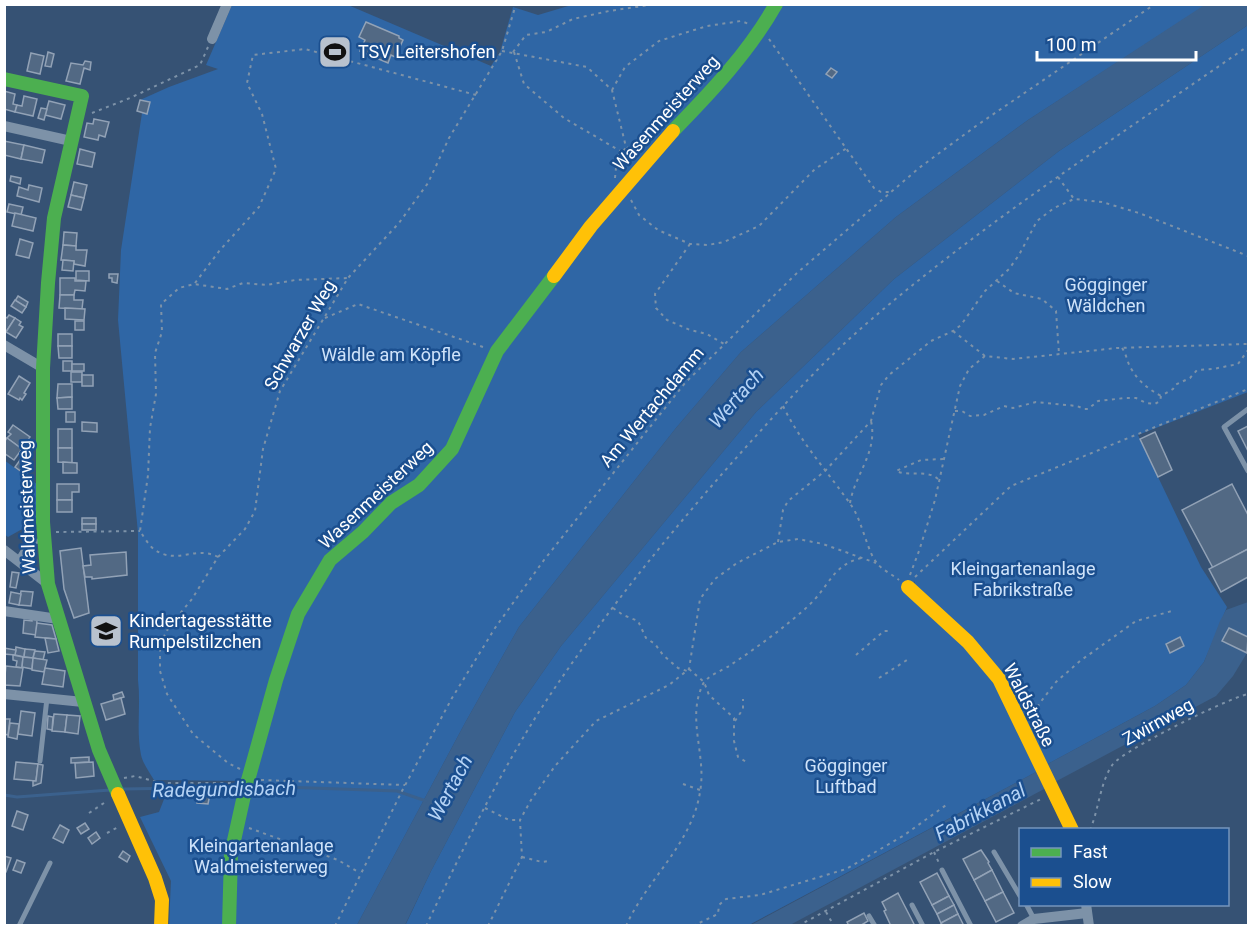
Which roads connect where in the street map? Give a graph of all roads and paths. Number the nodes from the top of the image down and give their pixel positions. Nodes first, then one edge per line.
1 (227, 4) edge
2 (516, 4) edge
3 (656, 4) edge
4 (776, 4) edge
5 (1155, 4) edge
6 (762, 29) junction
7 (212, 39) joint
8 (1248, 46) edge
9 (502, 51) junction
10 (513, 52) junction
11 (4, 79) edge
12 (612, 90) junction
13 (476, 95) junction
14 (77, 119) junction
15 (4, 126) edge
16 (71, 141) junction
17 (626, 147) junction
18 (847, 148) junction
19 (622, 152) junction
20 (647, 159) junction
21 (1058, 177) junction
22 (623, 188) junction
23 (889, 192) junction
24 (1074, 199) junction
25 (690, 244) junction
26 (1248, 256) edge
27 (348, 278) junction
28 (996, 280) junction
29 (194, 284) junction
30 (324, 319) junction
31 (953, 331) junction
32 (724, 344) junction
33 (1248, 344) edge
34 (4, 345) edge
35 (1122, 348) junction
36 (497, 351) junction
37 (1059, 354) junction
38 (985, 356) junction
39 (43, 368) junction
40 (1248, 388) edge
41 (1161, 396) junction
42 (783, 406) junction
43 (1248, 409) edge
44 (955, 411) junction
45 (871, 421) junction
46 (943, 459) junction
47 (825, 471) junction
48 (1248, 471) edge
49 (939, 479) junction
50 (850, 503) junction
51 (140, 531) junction
52 (44, 536) junction
53 (778, 542) junction
54 (4, 550) edge
55 (218, 557) junction
56 (862, 558) junction
57 (18, 560) junction
58 (876, 563) junction
59 (48, 584) junction
60 (908, 587) junction
61 (613, 608) junction
62 (4, 611) edge
63 (1172, 611) dead end
64 (58, 618) junction
65 (889, 631) dead end
66 (856, 655) dead end
67 (907, 660) dead end
68 (688, 670) junction
69 (879, 678) dead end
70 (704, 682) junction
71 (4, 694) edge
72 (1248, 694) edge
73 (47, 699) junction
74 (744, 699) dead end
75 (83, 702) junction
76 (735, 721) junction
77 (1026, 738) junction
78 (40, 761) dead end
79 (748, 764) dead end
80 (248, 782) junction
81 (683, 784) dead end
82 (405, 785) junction
83 (115, 788) junction
84 (700, 790) junction
85 (1053, 790) junction
86 (949, 803) dead end
87 (485, 808) junction
88 (89, 813) dead end
89 (520, 820) junction
90 (238, 824) junction
91 (1071, 828) edge
92 (1091, 828) edge
93 (933, 852) junction
94 (994, 852) dead end
95 (522, 858) junction
96 (549, 861) dead end
97 (50, 863) dead end
98 (942, 870) joint
99 (361, 873) junction
100 (1019, 894) edge
101 (912, 905) dead end
102 (1027, 906) edge
103 (1087, 909) edge
104 (826, 911) junction
105 (869, 916) dead end
106 (1034, 919) junction
107 (19, 926) edge
108 (161, 926) edge
109 (230, 926) edge
110 (335, 926) edge
111 (426, 926) edge
112 (488, 926) edge
113 (626, 926) edge
114 (693, 926) edge
115 (798, 926) edge
116 (834, 926) edge
117 (875, 926) edge
118 (923, 926) edge
119 (972, 926) edge
120 (1022, 926) edge
121 (1089, 926) edge

1 - 7 street
2 - 9 path, Schwarzer Weg
3 - 10 path
4 - 6 street, Wasenmeisterweg
5 - 23 path, Am Wertachdamm
6 - 12 path
6 - 18 path
6 - 20 street, Wasenmeisterweg
7 - 14 path
8 - 21 path
9 - 10 path
9 - 13 path, Schwarzer Weg
10 - 12 path
10 - 19 path
11 - 14 street, Waldmeisterweg
12 - 17 path
13 - 27 path, Schwarzer Weg
13 - 29 path
14 - 16 street, Waldmeisterweg
15 - 16 street
16 - 39 street, Waldmeisterweg
17 - 19 path
17 - 20 path
18 - 23 path
18 - 25 path
19 - 22 path
20 - 22 street, Wasenmeisterweg
21 - 24 path
21 - 42 path
22 - 25 path
22 - 36 street, Wasenmeisterweg
23 - 32 path, Am Wertachdamm
24 - 26 path
24 - 28 path
25 - 32 path
27 - 29 path
27 - 30 path, Schwarzer Weg
28 - 31 path
28 - 37 path
29 - 51 path
30 - 36 path
30 - 55 path, Schwarzer Weg
31 - 38 path
31 - 45 path
32 - 82 path, Am Wertachdamm
33 - 35 path
33 - 41 path
34 - 39 street
35 - 37 path
35 - 41 path
36 - 80 street, Wasenmeisterweg
37 - 38 path
38 - 44 path
39 - 52 street, Waldmeisterweg
40 - 60 path
41 - 44 path
42 - 47 path
42 - 61 path
43 - 48 lane
44 - 46 path
45 - 47 path
45 - 50 path
46 - 49 path
46 - 49 path
47 - 50 path
47 - 53 path
49 - 60 path
50 - 58 path
51 - 52 path
51 - 55 path
52 - 57 lane
52 - 59 street, Waldmeisterweg
53 - 56 path
53 - 68 path
54 - 57 street
55 - 80 path, Schwarzer Weg
56 - 58 path
56 - 70 path
57 - 59 street
58 - 60 path
59 - 64 street, Waldmeisterweg
60 - 77 street, Waldstraße
61 - 68 path
61 - 87 path
62 - 64 street
63 - 77 path
64 - 75 street, Waldmeisterweg
65 - 66 path
67 - 69 path
68 - 70 path
68 - 89 path
70 - 76 path
70 - 84 path
71 - 73 street
72 - 92 path, Zwirnweg
73 - 75 street
73 - 78 lane
74 - 76 path
75 - 83 street, Waldmeisterweg
76 - 79 path
77 - 85 street, Waldstraße
80 - 82 path
80 - 83 path
80 - 90 street, Wasenmeisterweg
81 - 84 path
82 - 99 path, Am Wertachdamm
83 - 88 path
83 - 108 street, Waldmeisterweg
84 - 113 path
85 - 91 street, Waldstraße
85 - 93 path
86 - 114 path
87 - 89 path
87 - 111 path
89 - 95 path
90 - 99 path
90 - 109 street, Wasenmeisterweg
93 - 98 path
93 - 104 path
94 - 100 lane
95 - 96 path
95 - 112 path
97 - 107 lane
98 - 119 lane
99 - 110 path, Am Wertachdamm
101 - 118 lane
102 - 106 lane
103 - 106 street
103 - 121 street
104 - 115 path
104 - 116 path
105 - 117 lane
106 - 120 street

